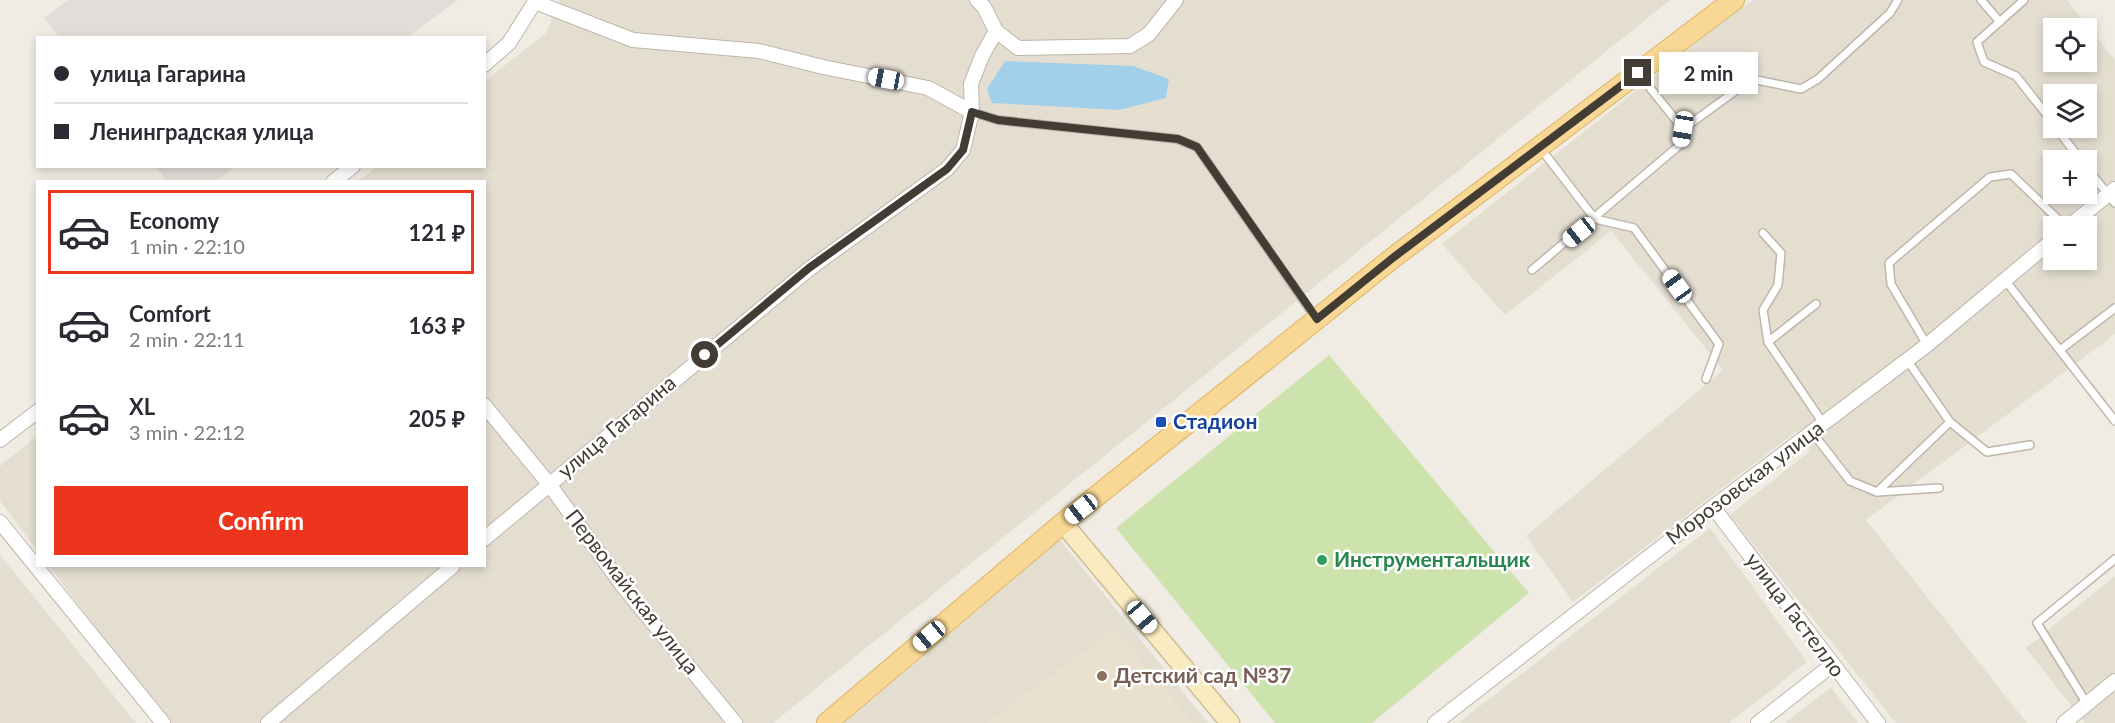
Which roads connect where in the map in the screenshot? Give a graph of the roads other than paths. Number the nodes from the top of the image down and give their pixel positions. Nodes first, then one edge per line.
1 (977, 0) edge
2 (1176, 0) edge
3 (1734, 0) edge
4 (1898, 0) edge
5 (1981, 0) edge
6 (2024, 0) edge
7 (535, 1) edge
8 (2000, 21) junction
9 (996, 31) junction
10 (486, 62) edge
11 (1638, 73) junction
12 (2043, 111) edge
13 (972, 112) junction
14 (1683, 129) junction
15 (2064, 138) edge
16 (1540, 147) junction
17 (2073, 150) edge
18 (350, 168) edge
19 (2097, 178) edge
20 (336, 180) edge
21 (2113, 195) edge
22 (2056, 216) edge
23 (2082, 216) edge
24 (1595, 219) junction
25 (1763, 233) dead end
26 (2043, 248) edge
27 (1532, 270) dead end
28 (2006, 280) junction
29 (1816, 304) dead end
30 (2115, 308) edge
31 (1317, 319) junction
32 (1768, 342) junction
33 (1927, 345) junction
34 (2060, 350) junction
35 (1907, 360) junction
36 (1706, 379) dead end
37 (486, 407) edge
38 (36, 413) edge
39 (2115, 421) edge
40 (1950, 422) junction
41 (1823, 423) junction
42 (1812, 432) junction
43 (0, 440) edge
44 (2030, 446) dead end
45 (549, 484) junction
46 (1939, 488) dead end
47 (1877, 492) junction
48 (1713, 507) junction
49 (0, 522) edge
50 (1063, 523) junction
51 (486, 537) edge
52 (2115, 560) edge
53 (36, 567) edge
54 (36, 567) edge
55 (452, 567) edge
56 (1832, 664) junction
57 (2115, 681) edge
58 (2087, 704) junction
59 (162, 723) edge
60 (268, 723) edge
61 (735, 723) edge
62 (827, 723) edge
63 (1230, 723) edge
64 (1435, 723) edge
65 (1758, 723) edge
66 (1878, 723) edge
67 (2064, 723) edge

1 - 9 street
2 - 9 street
3 - 11 main road
4 - 14 lane
5 - 8 lane
6 - 8 lane
7 - 10 street
7 - 13 street
8 - 12 lane
9 - 13 street, улица Гагарина
11 - 14 lane
11 - 16 main road
13 - 31 lane
13 - 45 street, улица Гагарина
14 - 24 lane
15 - 17 lane
16 - 24 lane
16 - 31 main road
18 - 20 street
19 - 21 lane
21 - 23 street
22 - 33 lane
24 - 27 lane
24 - 36 lane
25 - 32 lane
26 - 28 street, Морозовская улица
28 - 33 street, Морозовская улица
28 - 34 lane
29 - 32 lane
30 - 34 lane
31 - 50 main road
32 - 41 lane
33 - 35 street, Морозовская улица
34 - 39 lane
35 - 40 lane
35 - 41 street, Морозовская улица
37 - 45 street, Первомайская улица
38 - 43 street
40 - 44 lane
40 - 47 lane
41 - 42 street, Морозовская улица
42 - 47 lane
42 - 48 street, Морозовская улица
45 - 51 street, улица Гагарина
45 - 61 street, Первомайская улица
46 - 47 lane
48 - 56 street, улица Гастелло
48 - 64 street, Морозовская улица
49 - 53 street
50 - 62 main road
50 - 63 main road
52 - 58 lane
54 - 59 street
55 - 60 street
56 - 65 street
56 - 66 street, улица Гастелло
57 - 58 street
58 - 67 street

